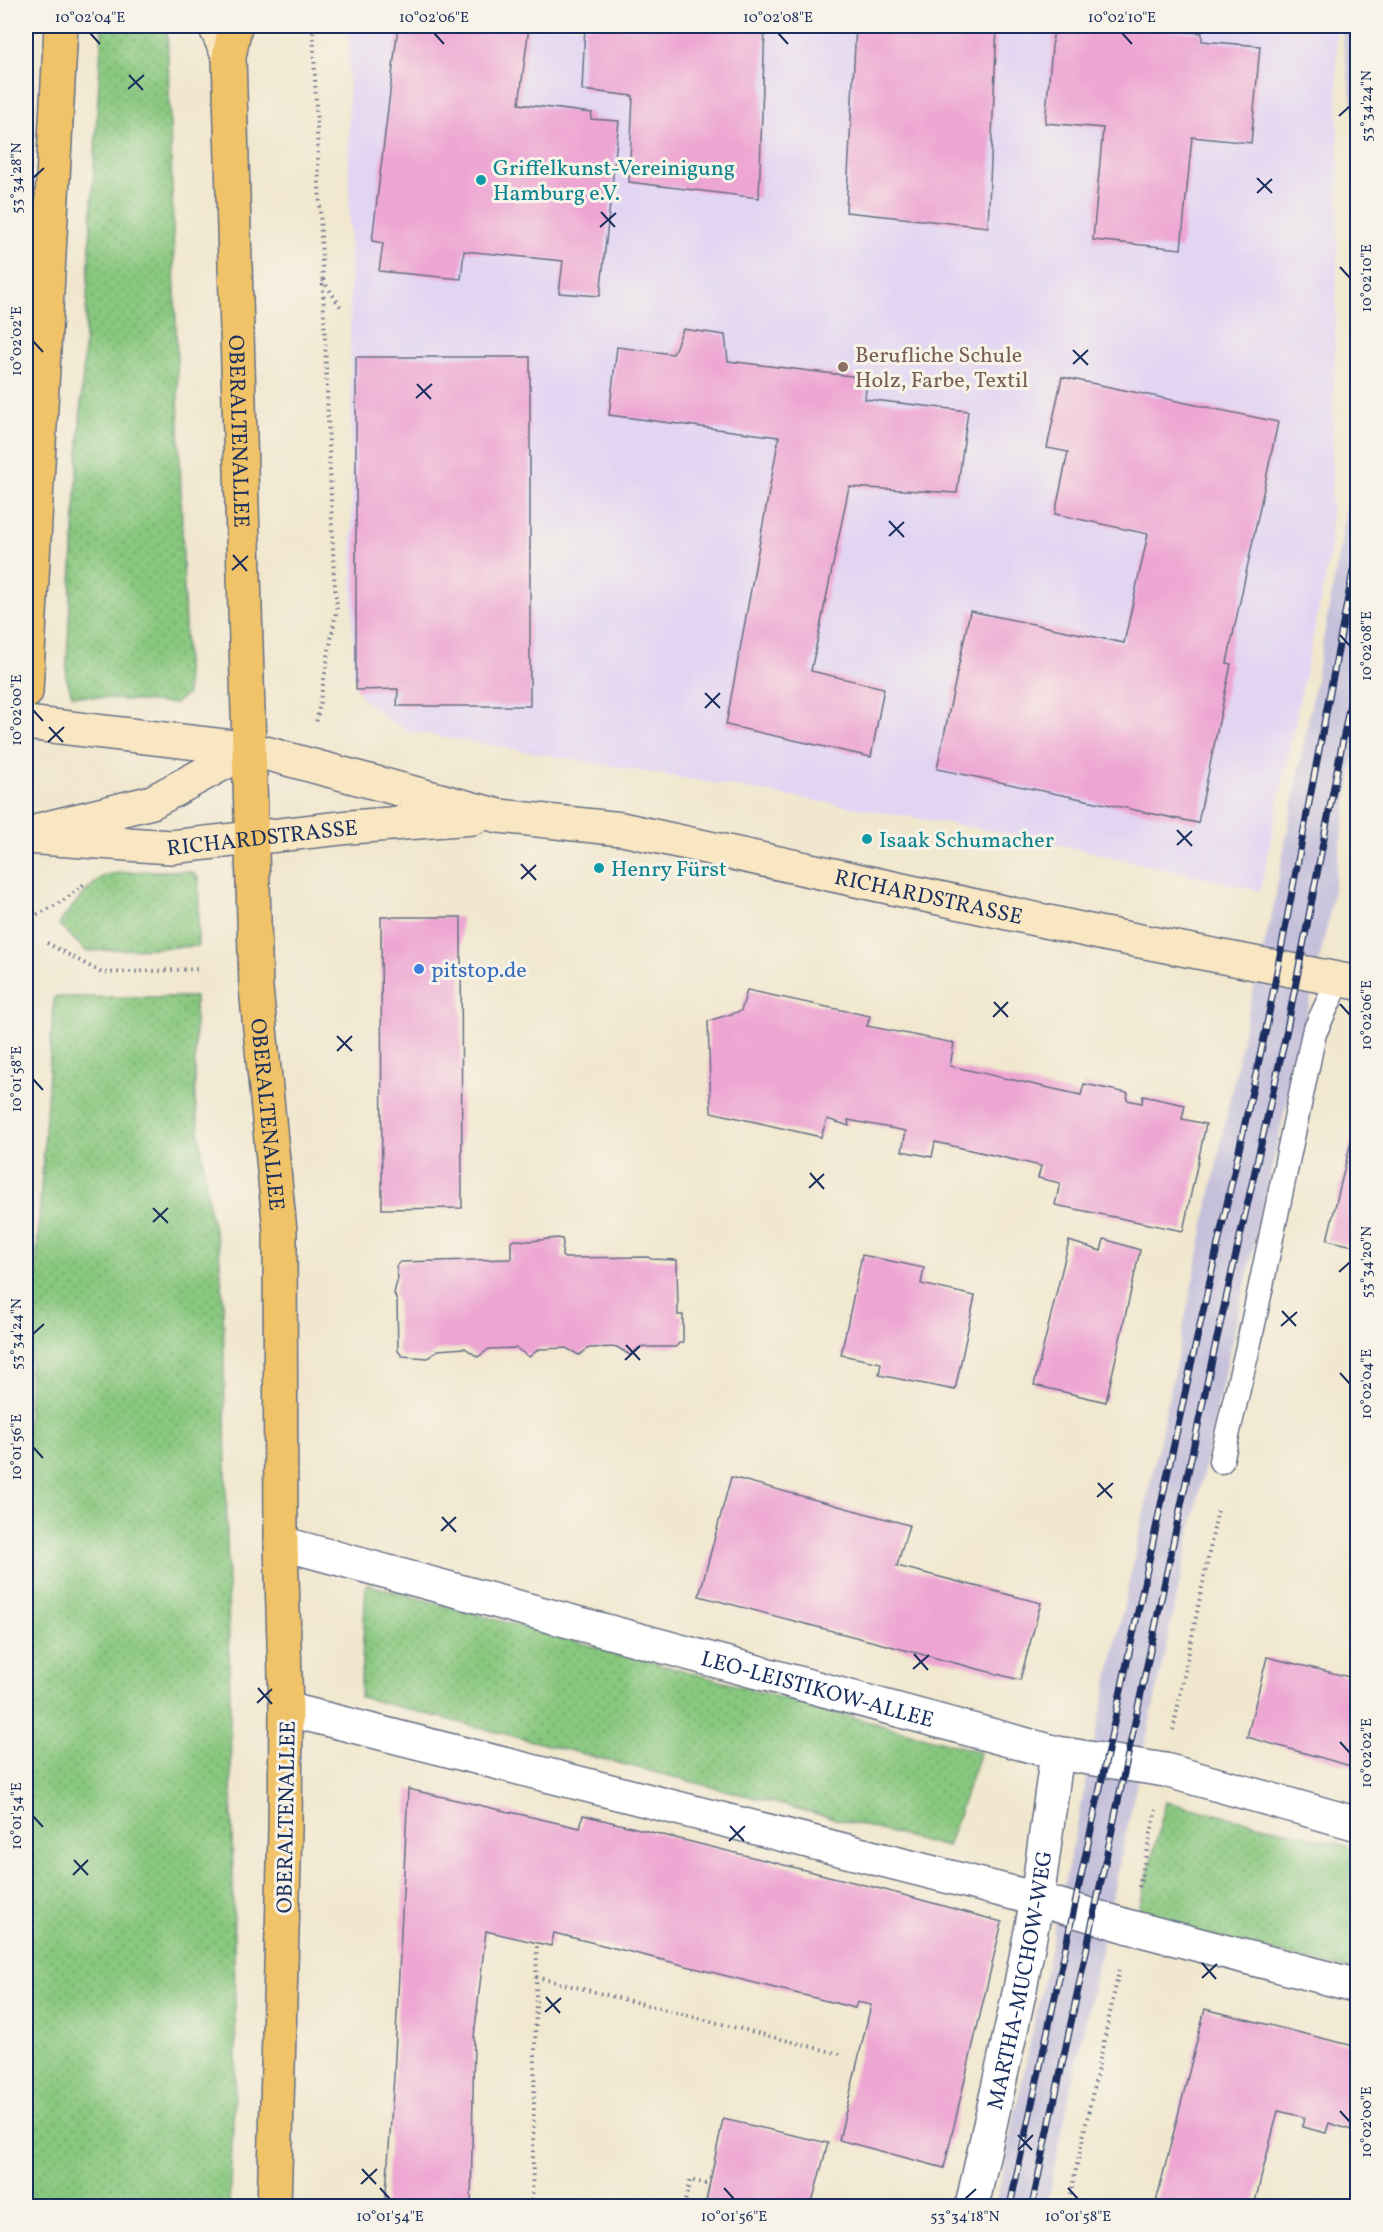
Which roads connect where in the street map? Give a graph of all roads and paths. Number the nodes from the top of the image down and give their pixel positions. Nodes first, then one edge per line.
1 (61, 26) edge
2 (215, 26) edge
3 (235, 26) edge
4 (313, 26) edge
5 (229, 57) junction
6 (323, 280) junction
7 (342, 309) dead end
8 (26, 692) edge
9 (316, 718) dead end
10 (26, 723) edge
11 (250, 749) junction
12 (498, 816) junction
13 (26, 835) edge
14 (251, 838) junction
15 (127, 845) junction
16 (26, 919) edge
17 (47, 943) dead end
18 (200, 969) dead end
19 (1353, 979) edge
20 (1221, 1461) dead end
21 (1218, 1509) dead end
22 (281, 1543) junction
23 (286, 1709) junction
24 (1171, 1737) dead end
25 (1057, 1753) junction
26 (1157, 1804) dead end
27 (1358, 1824) edge
28 (1137, 1895) dead end
29 (1037, 1899) junction
30 (537, 1943) dead end
31 (1123, 1957) dead end
32 (536, 1977) junction
33 (1358, 1986) edge
34 (844, 2055) dead end
35 (710, 2185) dead end
36 (274, 2206) edge
37 (532, 2206) edge
38 (684, 2206) edge
39 (972, 2206) edge
40 (1068, 2206) edge

1 - 8 main road
2 - 5 street
3 - 5 main road, OBERALTENALLEE
4 - 6 path
5 - 11 main road, OBERALTENALLEE
6 - 7 path
6 - 9 path
10 - 11 street, RICHARDSTRASSE
11 - 12 street, RICHARDSTRASSE
11 - 13 street, RICHARDSTRASSE
11 - 14 main road, OBERALTENALLEE
12 - 14 street, RICHARDSTRASSE
12 - 19 street, RICHARDSTRASSE
13 - 15 street, RICHARDSTRASSE
14 - 15 street, RICHARDSTRASSE
14 - 22 main road, OBERALTENALLEE
15 - 16 path
17 - 18 path
19 - 20 lane
21 - 24 path
22 - 23 main road, OBERALTENALLEE
22 - 25 street, LEO-LEISTIKOW-ALLEE
23 - 29 street
23 - 36 main road, OBERALTENALLEE
25 - 27 street, LEO-LEISTIKOW-ALLEE
25 - 29 street, MARTHA-MUCHOW-WEG
26 - 28 path
29 - 33 street
29 - 39 street, MARTHA-MUCHOW-WEG
30 - 32 path
31 - 40 path
32 - 34 path
32 - 37 path
35 - 38 path

